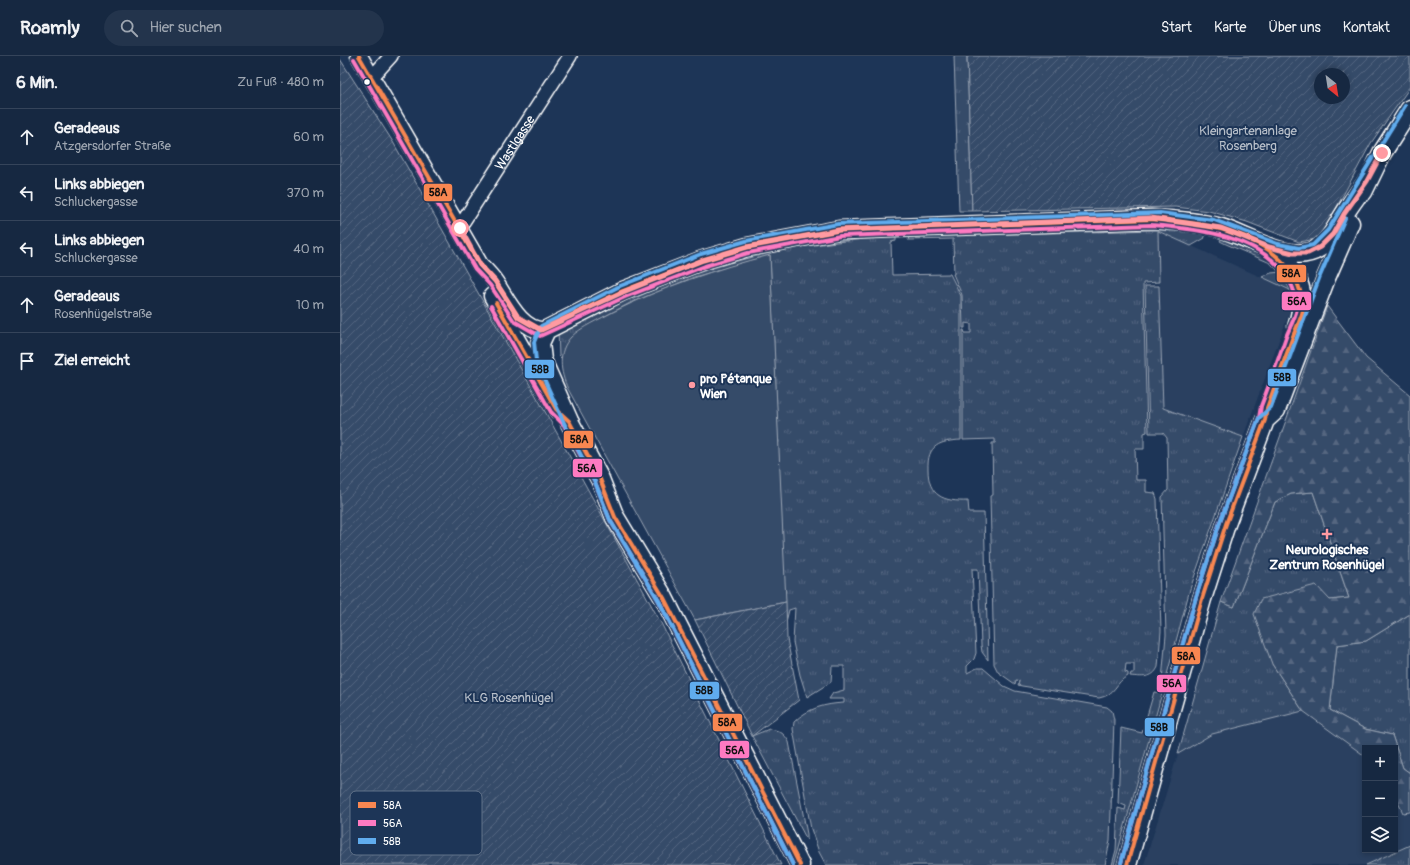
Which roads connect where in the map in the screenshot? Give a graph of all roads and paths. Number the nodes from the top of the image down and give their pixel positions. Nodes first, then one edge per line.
1 (359, 56) edge
2 (392, 56) edge
3 (570, 56) edge
4 (372, 77) junction
5 (1410, 109) edge
6 (1367, 181) junction
7 (460, 228) junction
8 (1269, 247) junction
9 (480, 265) junction
10 (546, 330) junction
11 (1265, 420) junction
12 (569, 421) junction
13 (800, 865) edge
14 (1127, 865) edge

1 - 4 street
2 - 4 street
3 - 7 street, Wastlgasse
4 - 7 street
5 - 6 main road
6 - 8 main road
6 - 11 main road
7 - 9 street
8 - 10 main road
8 - 11 main road
9 - 10 street
9 - 12 street
10 - 12 main road
11 - 14 main road
12 - 13 main road

